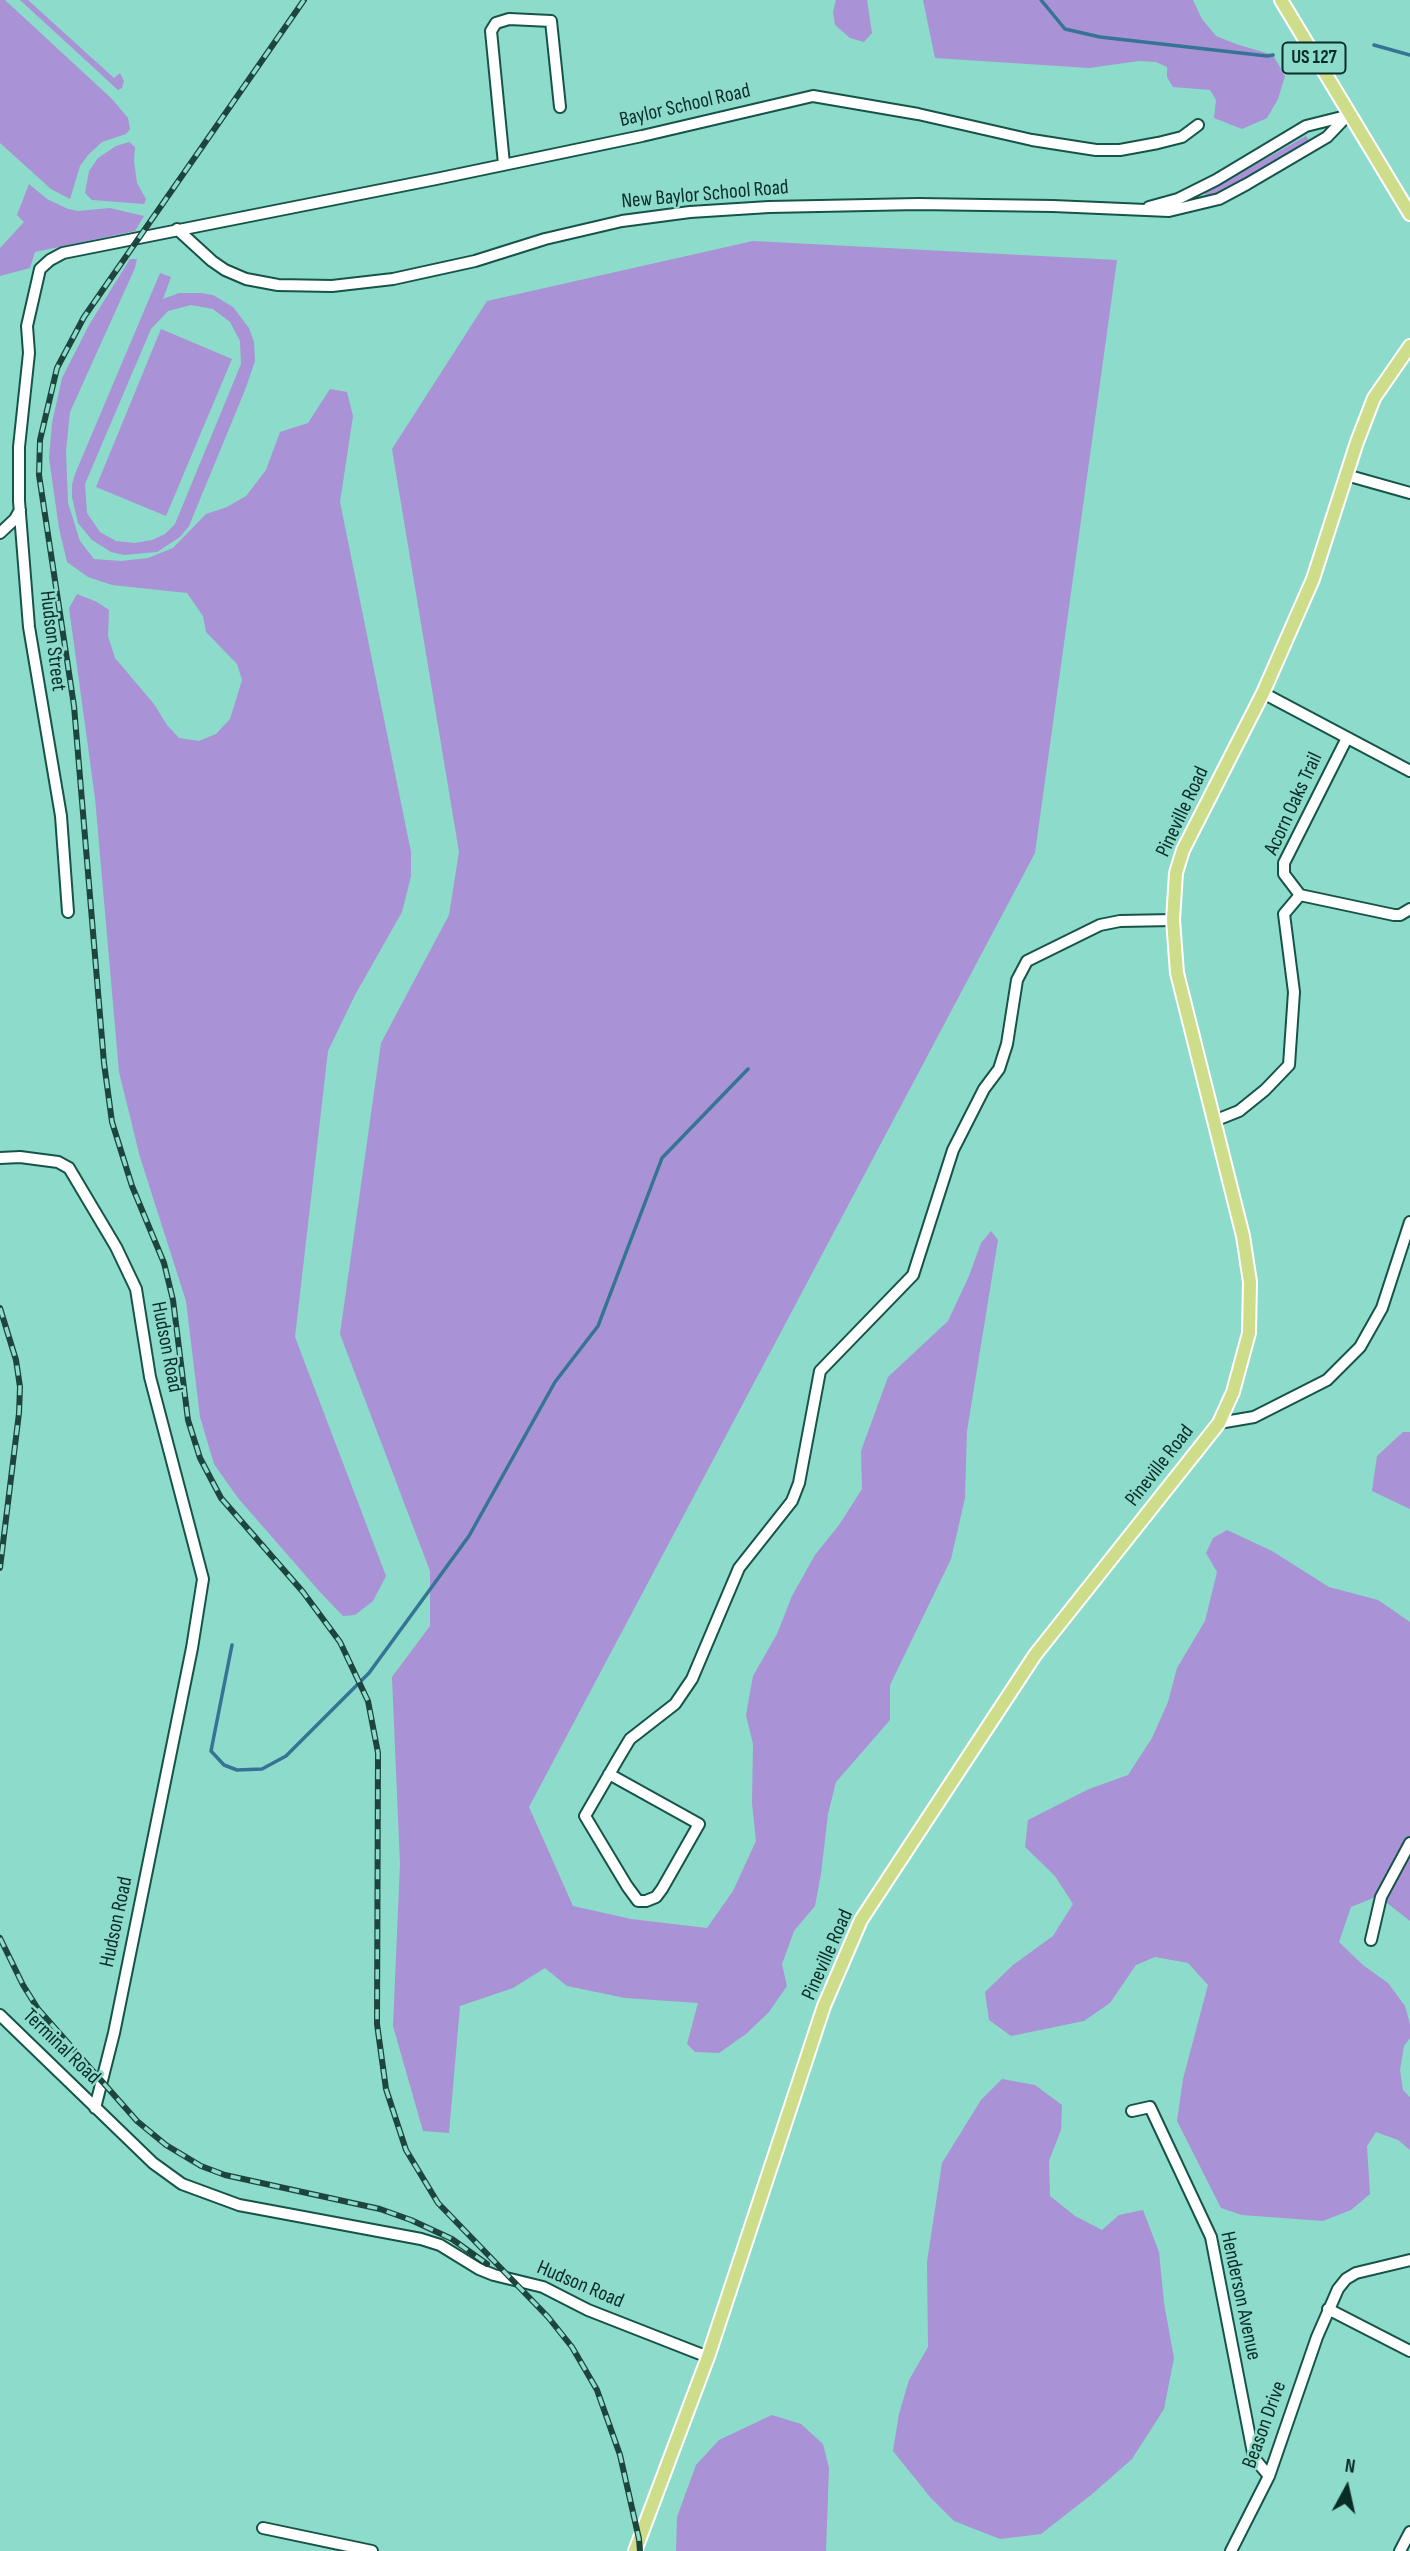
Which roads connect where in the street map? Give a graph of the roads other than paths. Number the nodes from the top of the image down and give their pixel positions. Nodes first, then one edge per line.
1 (1281, 0) edge
2 (560, 107) dead end
3 (1348, 115) junction
4 (1198, 125) dead end
5 (504, 164) junction
6 (1136, 211) junction
7 (1410, 214) edge
8 (177, 229) junction
9 (1410, 346) edge
10 (1346, 475) junction
11 (1410, 493) edge
12 (20, 510) junction
13 (0, 533) edge
14 (1263, 693) junction
15 (1347, 738) junction
16 (1410, 771) edge
17 (1300, 895) junction
18 (1410, 909) edge
19 (68, 912) dead end
20 (1173, 920) junction
21 (1214, 1121) junction
22 (0, 1157) edge
23 (1410, 1222) edge
24 (1219, 1423) junction
25 (609, 1774) junction
26 (1410, 1843) edge
27 (1371, 1940) dead end
28 (0, 2015) edge
29 (95, 2108) junction
30 (1132, 2111) dead end
31 (1410, 2260) edge
32 (1328, 2309) junction
33 (1410, 2351) edge
34 (708, 2357) junction
35 (1269, 2476) junction
36 (263, 2528) dead end
37 (1410, 2532) edge
38 (372, 2551) edge
39 (635, 2551) edge
40 (1231, 2551) edge
41 (1400, 2551) edge

1 - 3 main road, US 127
2 - 5 street
3 - 6 street, New Baylor School Road
3 - 6 street, New Baylor School Road
3 - 7 main road, US 127
4 - 5 street, Baylor School Road
5 - 8 street, Baylor School Road
6 - 8 street, New Baylor School Road
8 - 12 street, Hudson Street
9 - 10 main road, Pineville Road
10 - 11 street
10 - 14 main road, Pineville Road
12 - 13 street
12 - 19 street, Hudson Street
14 - 15 street, Acorn Oaks Trail
14 - 20 main road, Pineville Road
15 - 16 street, Acorn Oaks Trail
15 - 17 street, Acorn Oaks Trail
17 - 18 street
17 - 21 street
20 - 21 main road, Pineville Road
20 - 25 street
21 - 24 main road, Pineville Road
22 - 29 street, Hudson Road
23 - 24 street
24 - 34 main road, Pineville Road
25 - 25 street
26 - 27 street
28 - 29 street, Terminal Road
29 - 34 street, Hudson Road
30 - 35 street, Henderson Avenue
31 - 32 street, Beason Drive
32 - 33 street
32 - 35 street, Beason Drive
34 - 39 main road, Pineville Road
35 - 40 street, Beason Drive
36 - 38 street
37 - 41 street

